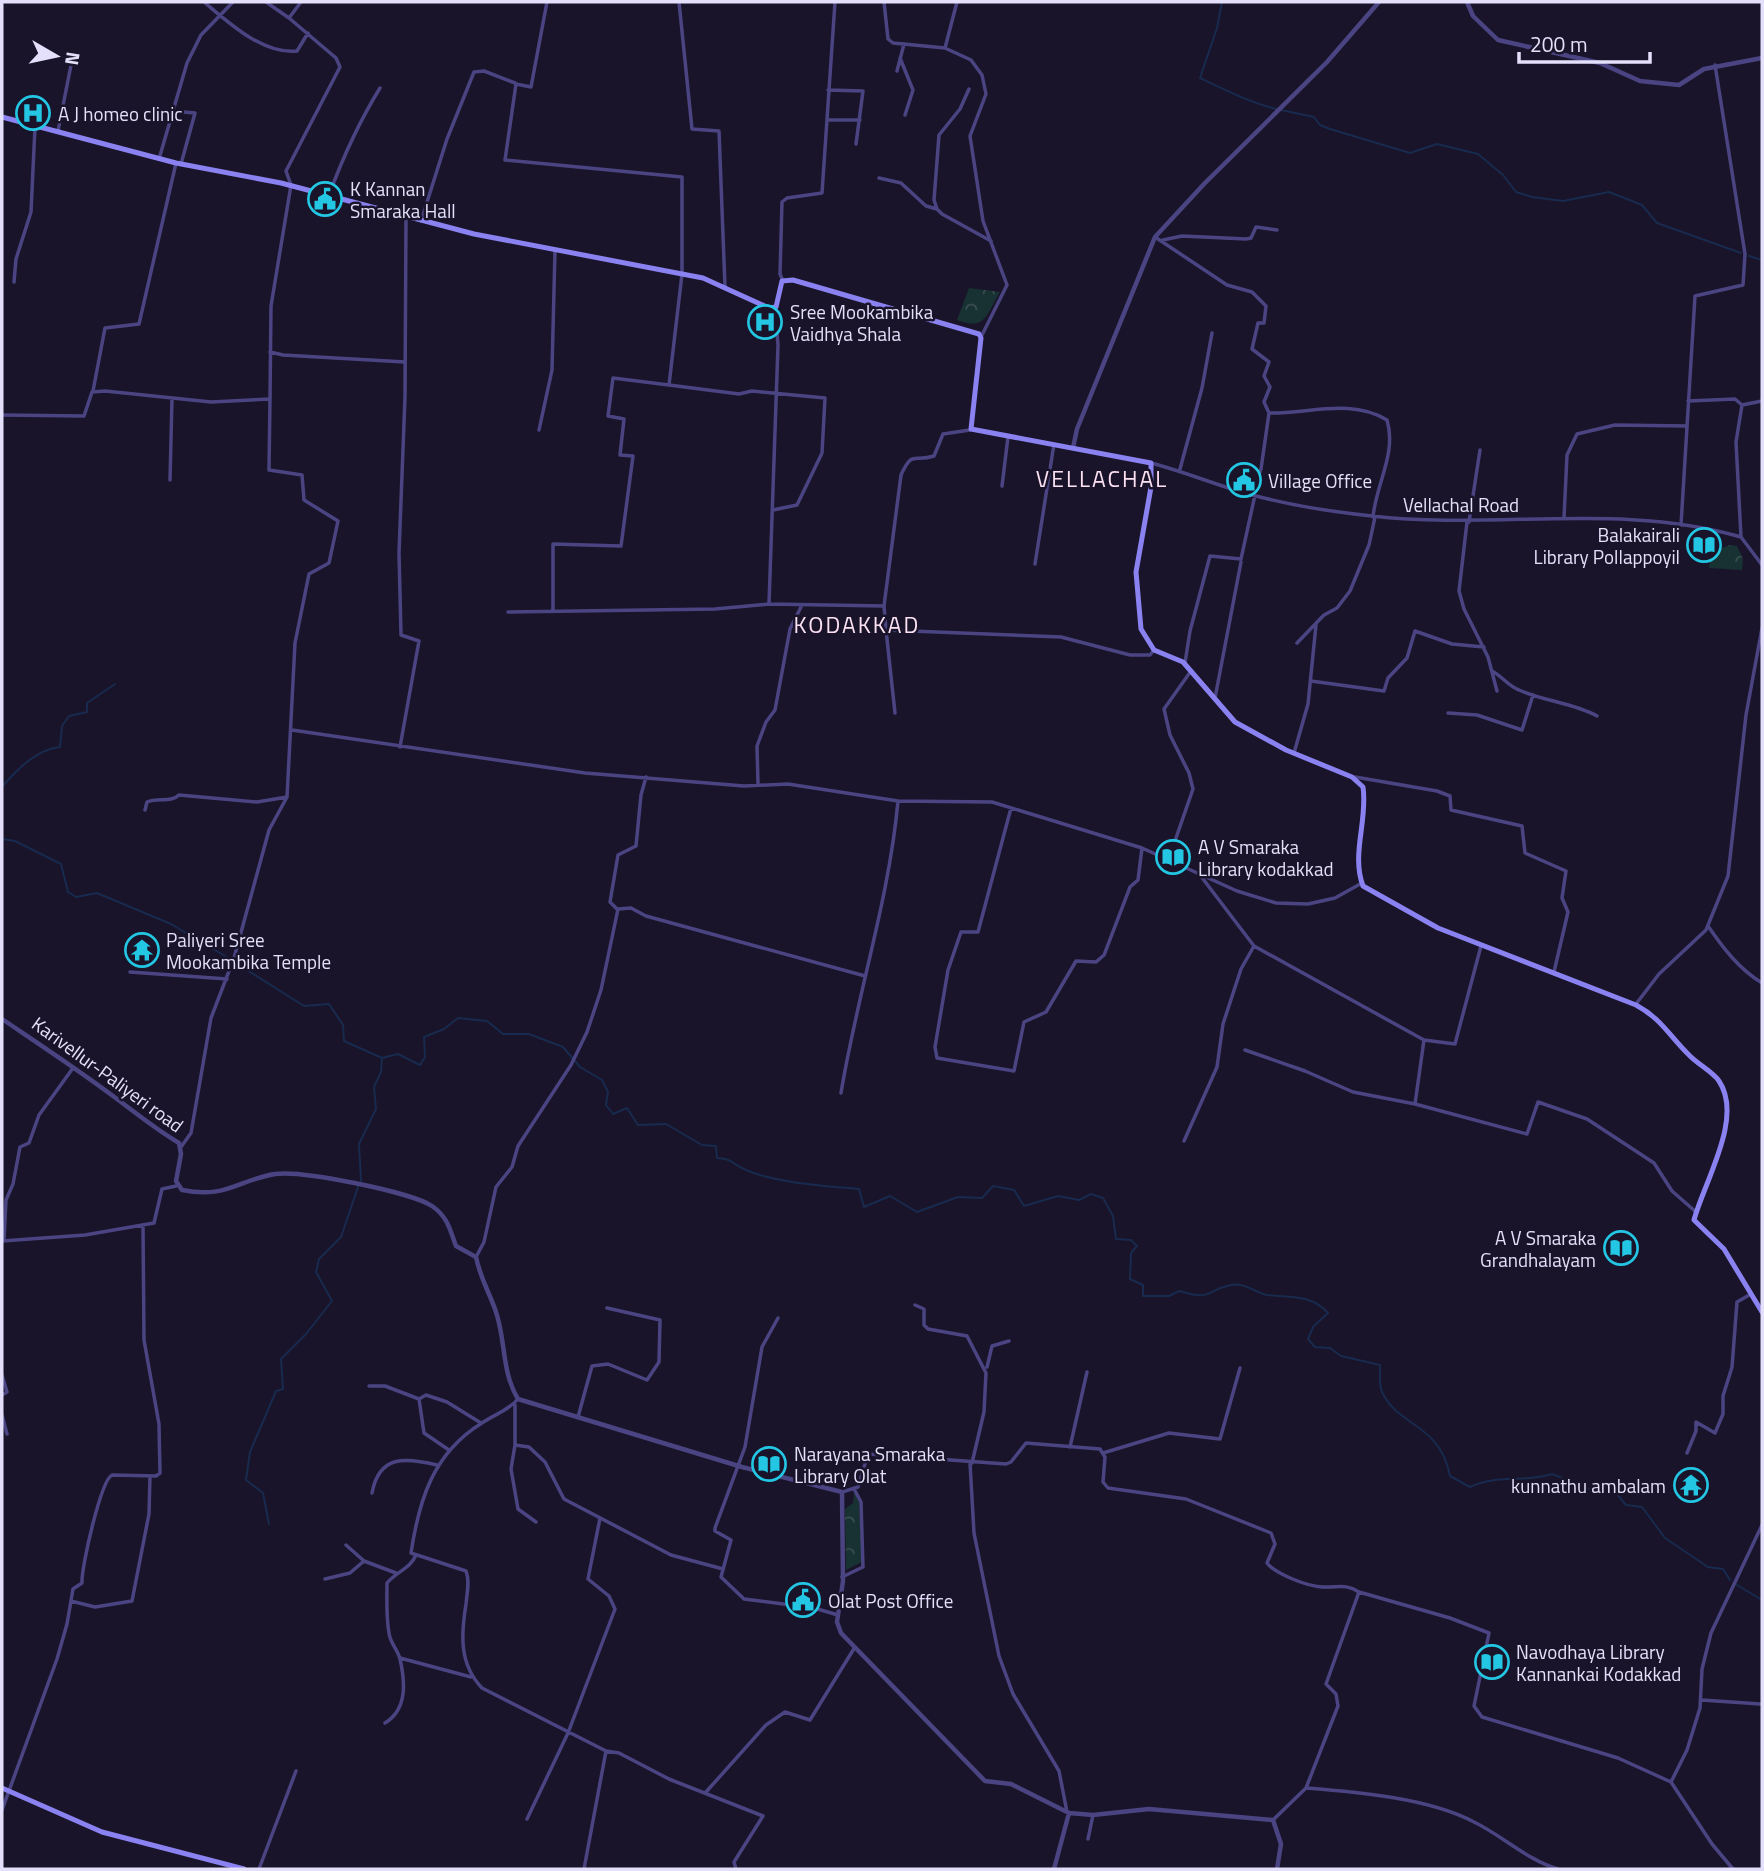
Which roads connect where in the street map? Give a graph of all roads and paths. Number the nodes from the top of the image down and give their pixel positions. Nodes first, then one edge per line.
1 (204, 2) edge
2 (233, 2) edge
3 (266, 2) edge
4 (301, 2) edge
5 (547, 2) edge
6 (679, 2) edge
7 (835, 2) edge
8 (884, 2) edge
9 (957, 2) edge
10 (1379, 2) edge
11 (1467, 2) edge
12 (220, 16) junction
13 (289, 18) junction
14 (308, 33) junction
15 (904, 44) junction
16 (944, 48) junction
17 (73, 55) dead end
18 (900, 58) junction
19 (1762, 58) edge
20 (1715, 65) junction
21 (897, 71) dead end
22 (516, 84) junction
23 (380, 88) dead end
24 (969, 89) dead end
25 (828, 90) junction
26 (172, 111) junction
27 (905, 114) dead end
28 (2, 117) edge
29 (826, 120) junction
30 (860, 120) junction
31 (36, 125) junction
32 (58, 131) junction
33 (856, 144) dead end
34 (159, 159) junction
35 (179, 164) junction
36 (879, 178) dead end
37 (291, 186) junction
38 (329, 195) junction
39 (937, 209) junction
40 (406, 217) junction
41 (421, 220) junction
42 (1277, 230) dead end
43 (1155, 237) junction
44 (1163, 240) junction
45 (991, 241) junction
46 (555, 250) junction
47 (682, 274) junction
48 (783, 281) junction
49 (14, 282) dead end
50 (725, 287) junction
51 (775, 308) junction
52 (1212, 333) dead end
53 (981, 338) junction
54 (270, 352) junction
55 (405, 362) junction
56 (668, 385) junction
57 (92, 392) junction
58 (776, 392) junction
59 (172, 398) junction
60 (270, 399) junction
61 (1688, 401) junction
62 (1762, 401) edge
63 (1742, 405) junction
64 (1269, 413) junction
65 (2, 415) edge
66 (1687, 426) junction
67 (971, 429) junction
68 (539, 430) dead end
69 (1008, 437) junction
70 (1054, 444) junction
71 (1073, 448) junction
72 (1480, 450) dead end
73 (1152, 463) junction
74 (1180, 469) junction
75 (170, 480) dead end
76 (1002, 486) dead end
77 (1253, 495) junction
78 (773, 510) junction
79 (1374, 517) junction
80 (1564, 518) junction
81 (1468, 522) junction
82 (1681, 525) junction
83 (1741, 537) junction
84 (1241, 559) junction
85 (1035, 564) dead end
86 (1762, 565) edge
87 (769, 604) junction
88 (802, 605) junction
89 (884, 606) junction
90 (553, 610) junction
91 (508, 612) dead end
92 (1317, 622) junction
93 (1762, 628) edge
94 (886, 630) junction
95 (1297, 643) dead end
96 (1484, 647) junction
97 (1154, 650) junction
98 (1185, 664) junction
99 (1191, 671) junction
100 (1492, 671) junction
101 (1311, 681) junction
102 (1497, 691) dead end
103 (1533, 695) junction
104 (1214, 701) junction
105 (895, 713) dead end
106 (1448, 713) dead end
107 (1597, 716) dead end
108 (292, 730) junction
109 (400, 747) junction
110 (1294, 753) junction
111 (1352, 776) junction
112 (646, 777) junction
113 (758, 784) junction
114 (287, 797) junction
115 (898, 801) junction
116 (1011, 808) junction
117 (145, 810) dead end
118 (1142, 848) junction
119 (1168, 861) junction
120 (1200, 874) junction
121 (1362, 883) junction
122 (618, 909) junction
123 (1708, 926) junction
124 (1254, 946) junction
125 (1481, 946) junction
126 (130, 972) dead end
127 (1554, 973) junction
128 (865, 976) junction
129 (227, 979) junction
130 (1762, 983) edge
131 (1636, 1005) junction
132 (2, 1020) edge
133 (1424, 1040) junction
134 (1245, 1050) dead end
135 (73, 1068) junction
136 (841, 1093) dead end
137 (1415, 1104) junction
138 (1184, 1141) dead end
139 (181, 1147) junction
140 (176, 1186) junction
141 (1696, 1212) junction
142 (142, 1225) junction
143 (3, 1241) edge
144 (476, 1258) junction
145 (1752, 1293) junction
146 (915, 1305) dead end
147 (607, 1308) dead end
148 (1762, 1312) edge
149 (778, 1318) dead end
150 (1009, 1341) dead end
151 (1240, 1368) dead end
152 (1087, 1372) dead end
153 (986, 1373) junction
154 (2, 1375) edge
155 (369, 1386) dead end
156 (2, 1395) edge
157 (419, 1399) junction
158 (517, 1401) junction
159 (2, 1415) edge
160 (578, 1419) junction
161 (481, 1423) junction
162 (7, 1434) dead end
163 (515, 1445) junction
164 (1070, 1447) junction
165 (449, 1451) junction
166 (1104, 1452) junction
167 (1686, 1453) dead end
168 (971, 1463) junction
169 (437, 1465) junction
170 (737, 1465) junction
171 (150, 1476) junction
172 (854, 1489) junction
173 (842, 1492) junction
174 (372, 1493) dead end
175 (600, 1518) junction
176 (536, 1522) dead end
177 (1762, 1525) edge
178 (346, 1545) dead end
179 (416, 1555) junction
180 (364, 1561) junction
181 (723, 1569) junction
182 (396, 1573) junction
183 (842, 1577) junction
184 (325, 1579) dead end
185 (1359, 1592) junction
186 (71, 1601) junction
187 (838, 1615) junction
188 (855, 1647) junction
189 (400, 1658) junction
190 (471, 1677) junction
191 (1702, 1700) junction
192 (1760, 1704) dead end
193 (385, 1723) dead end
194 (568, 1733) junction
195 (606, 1751) junction
196 (296, 1771) dead end
197 (1671, 1782) junction
198 (1306, 1788) junction
199 (5, 1789) edge
200 (706, 1793) junction
201 (2, 1810) edge
202 (1068, 1812) junction
203 (1093, 1815) junction
204 (527, 1819) dead end
205 (1273, 1820) junction
206 (1088, 1839) dead end
207 (244, 1869) edge
208 (259, 1869) edge
209 (584, 1869) edge
210 (736, 1869) edge
211 (1054, 1869) edge
212 (1277, 1869) edge
213 (1558, 1869) edge
214 (1732, 1869) edge

1 - 12 street
2 - 12 street
3 - 13 street
4 - 13 street
5 - 22 street
6 - 50 street
7 - 25 street
8 - 15 street
9 - 16 street
10 - 43 street
11 - 20 street
12 - 14 street
12 - 26 street
13 - 14 street
14 - 37 street
15 - 16 street
15 - 18 street
16 - 45 street
17 - 32 street
18 - 21 street
18 - 27 street
19 - 20 street
20 - 61 street
22 - 41 street
22 - 47 street
23 - 38 street
24 - 39 street
25 - 29 street
25 - 30 street
26 - 34 street
26 - 35 street
28 - 31 main road
29 - 30 street
29 - 48 street
30 - 33 street
31 - 32 main road
31 - 49 street
32 - 34 main road
34 - 35 main road
35 - 37 main road
35 - 57 street
36 - 39 street
37 - 38 main road
37 - 54 street
38 - 40 main road
39 - 45 street
40 - 41 main road
40 - 55 street
41 - 46 main road
42 - 44 street
43 - 44 street
43 - 71 street
44 - 64 street
45 - 53 street
46 - 47 main road
46 - 68 street
47 - 50 main road
47 - 56 street
48 - 51 main road
48 - 53 main road
50 - 51 main road
51 - 58 street
52 - 74 street
53 - 67 main road
54 - 55 street
54 - 60 street
55 - 109 street
56 - 58 street
56 - 90 street
57 - 59 street
57 - 65 street
58 - 78 street
58 - 78 street
59 - 60 street
59 - 75 street
60 - 108 street
61 - 63 street
61 - 66 street
62 - 63 street
63 - 83 street
64 - 77 street
64 - 79 street
66 - 80 street
66 - 82 street
67 - 69 main road
67 - 89 street
69 - 70 main road
69 - 76 street
70 - 71 main road
70 - 85 street
71 - 73 main road
72 - 81 street
73 - 74 street, Vellachal Road
73 - 97 main road
74 - 77 street, Vellachal Road
77 - 79 street, Vellachal Road
77 - 84 street
78 - 87 street
79 - 81 street, Vellachal Road
79 - 92 street
80 - 81 street, Vellachal Road
80 - 82 street, Vellachal Road
81 - 96 street
82 - 83 street, Vellachal Road
83 - 86 street
84 - 98 street
84 - 104 street
87 - 88 street
87 - 90 street
88 - 89 street
88 - 113 street
89 - 94 street
90 - 91 street
92 - 95 street
92 - 101 street
93 - 123 street
94 - 97 street
94 - 105 street
96 - 100 street
96 - 101 street
97 - 98 main road
98 - 99 main road
99 - 104 main road
99 - 119 street
100 - 102 street
100 - 103 street
101 - 110 street
103 - 106 street
103 - 107 street
104 - 110 main road
108 - 109 street
108 - 114 street
109 - 112 street
110 - 111 main road
111 - 121 main road
111 - 127 street
112 - 113 street
112 - 122 street
113 - 115 street
114 - 117 street
114 - 129 street
115 - 116 street
115 - 128 street
116 - 118 street
116 - 118 street
118 - 119 street
119 - 120 street
120 - 121 street
120 - 124 street
121 - 125 main road
122 - 128 street
122 - 144 street
123 - 130 street
123 - 131 street
124 - 133 street
124 - 138 street
125 - 127 main road
125 - 133 street
126 - 129 street
127 - 131 main road
128 - 136 street
129 - 139 street
131 - 141 main road
132 - 135 street, Karivellur-Paliyeri road
133 - 137 street
134 - 137 street
135 - 139 street, Karivellur-Paliyeri road
135 - 143 street
137 - 141 street
139 - 140 street, Karivellur-Paliyeri road
140 - 142 street
140 - 144 street
141 - 145 main road
142 - 143 street
142 - 171 street
144 - 158 street
145 - 148 main road
145 - 167 street
146 - 153 street
147 - 160 street
149 - 170 street
150 - 153 street
151 - 166 street
152 - 164 street
153 - 168 street
154 - 156 street
155 - 157 street
157 - 161 street
157 - 165 street
158 - 160 street
158 - 161 street
158 - 163 street
159 - 162 street
160 - 170 street
161 - 165 street
163 - 175 street
163 - 176 street
164 - 166 street
164 - 168 street
165 - 169 street
166 - 185 street
168 - 172 street
168 - 202 street
169 - 174 street
169 - 179 street
170 - 173 street
170 - 181 street
171 - 186 street
171 - 186 street
172 - 173 street
172 - 183 street
173 - 183 street
175 - 181 street
175 - 194 street
177 - 191 street
178 - 180 street
179 - 182 street
179 - 190 street
180 - 182 street
180 - 184 street
181 - 187 street
182 - 189 street
183 - 187 street
185 - 197 street
185 - 198 street
186 - 199 street
187 - 188 street
188 - 200 street
188 - 202 street
189 - 190 street
189 - 193 street
190 - 194 street
191 - 192 street
191 - 197 street
194 - 195 street
194 - 204 street
195 - 200 street
195 - 209 street
196 - 208 street
197 - 214 street
198 - 205 street
198 - 213 street
199 - 201 street
199 - 207 main road
200 - 210 street
202 - 203 street
202 - 211 street
203 - 205 street
203 - 206 street
205 - 212 street

